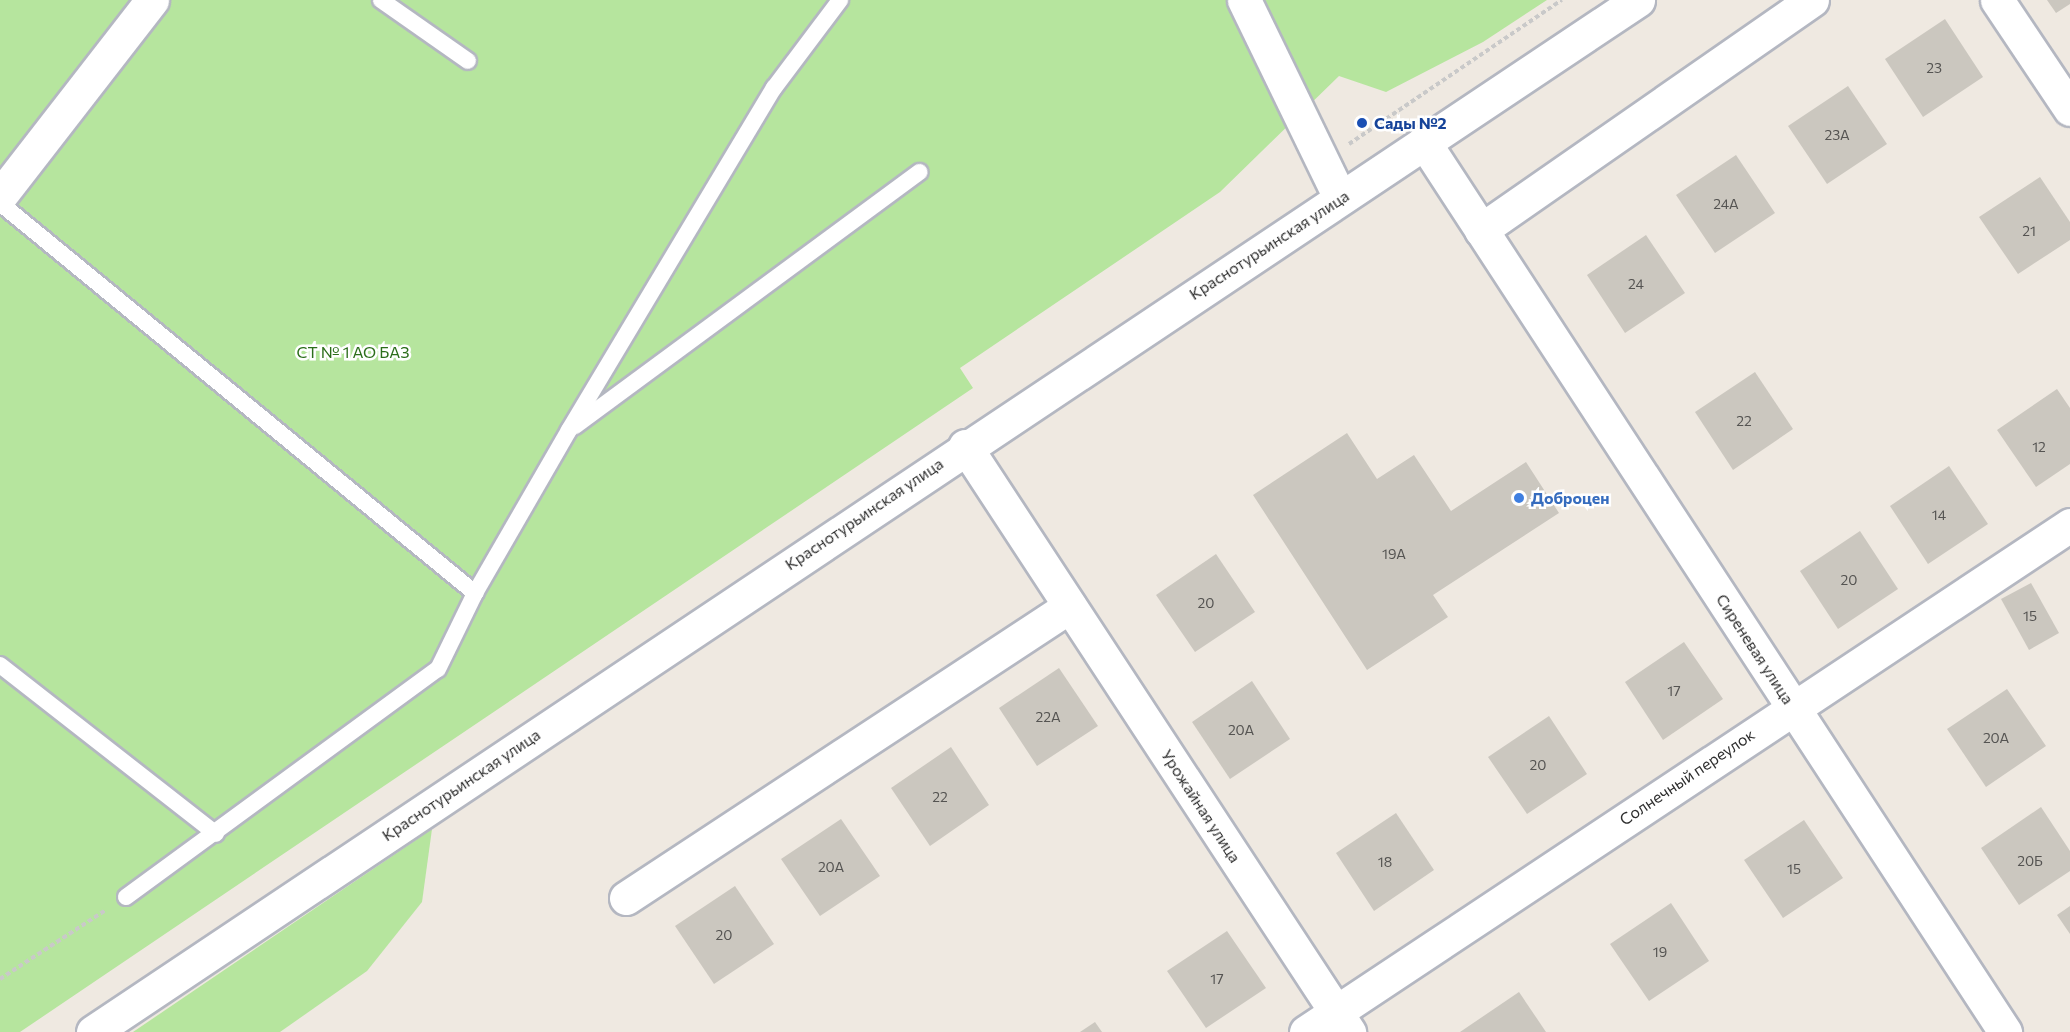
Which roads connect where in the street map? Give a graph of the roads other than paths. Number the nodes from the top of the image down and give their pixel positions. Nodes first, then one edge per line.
1 (152, 0) edge
2 (381, 0) edge
3 (840, 0) edge
4 (1244, 0) edge
5 (1638, 0) edge
6 (1812, 0) edge
7 (1997, 0) edge
8 (468, 61) dead end
9 (2070, 109) edge
10 (1424, 142) junction
11 (920, 172) dead end
12 (0, 196) edge
13 (1340, 198) junction
14 (0, 203) edge
15 (1481, 230) junction
16 (569, 430) junction
17 (965, 446) junction
18 (2070, 525) edge
19 (475, 593) junction
20 (1070, 606) junction
21 (0, 665) edge
22 (1793, 707) junction
23 (216, 834) junction
24 (126, 897) road end
25 (626, 898) dead end
26 (1342, 1022) edge
27 (93, 1032) edge
28 (1306, 1032) edge
29 (2005, 1032) edge

1 - 12 street
2 - 8 lane
3 - 16 lane
4 - 13 street
5 - 10 street, Краснотурьинская улица
6 - 15 street
7 - 9 street
10 - 13 street, Краснотурьинская улица
10 - 15 street, Сиреневая улица
11 - 16 lane
13 - 17 street, Краснотурьинская улица
14 - 19 lane
15 - 22 street, Сиреневая улица
16 - 19 lane
17 - 20 street, Урожайная улица
17 - 27 street, Краснотурьинская улица
18 - 22 street, Солнечный переулок
19 - 23 lane
20 - 25 street
20 - 26 street, Урожайная улица
21 - 23 lane
22 - 26 street, Солнечный переулок
22 - 29 street, Сиреневая улица
23 - 24 lane
26 - 28 street, Солнечный переулок

